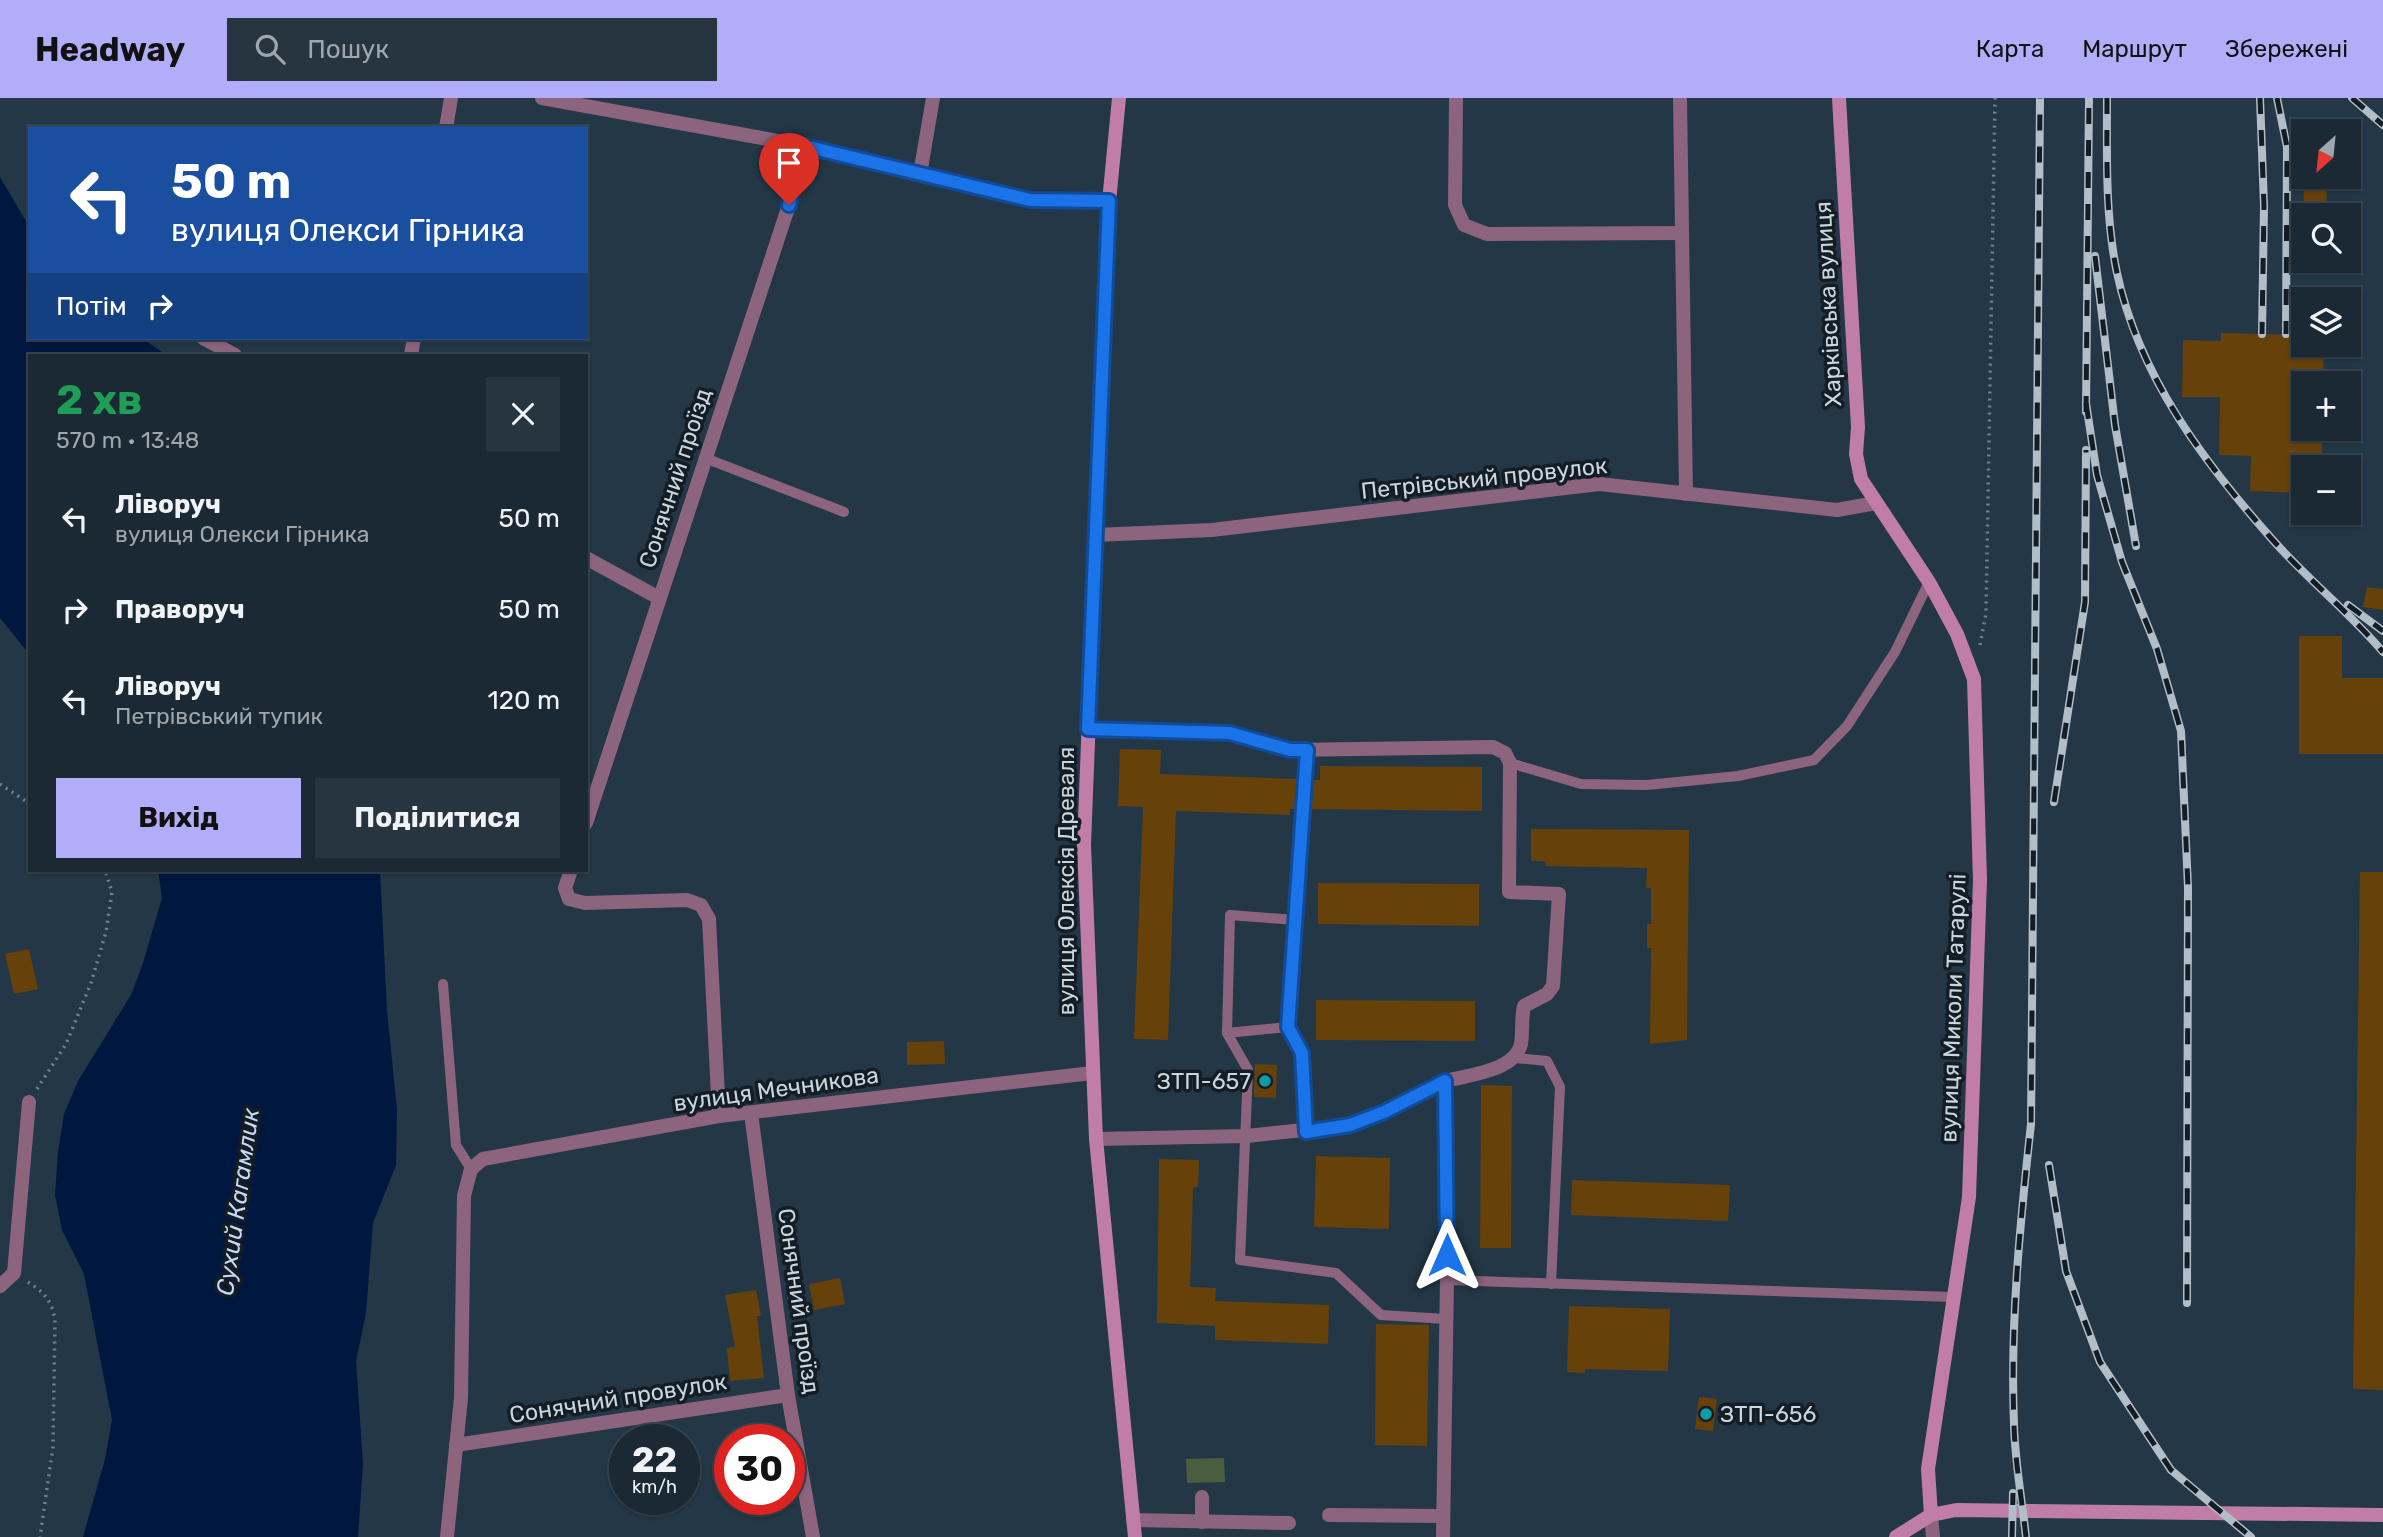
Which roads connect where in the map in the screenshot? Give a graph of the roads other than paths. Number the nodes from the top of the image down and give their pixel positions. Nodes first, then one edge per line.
1 (450, 98) edge
2 (542, 98) edge
3 (933, 98) edge
4 (1119, 98) edge
5 (1456, 98) edge
6 (1680, 98) edge
7 (1839, 98) edge
8 (446, 126) edge
9 (800, 145) junction
10 (920, 174) junction
11 (1109, 201) junction
12 (1682, 233) junction
13 (207, 340) edge
14 (233, 354) edge
15 (705, 458) junction
16 (1686, 494) junction
17 (1876, 503) junction
18 (844, 512) dead end
19 (1095, 535) junction
20 (588, 559) edge
21 (1929, 582) junction
22 (659, 598) junction
23 (1088, 729) junction
24 (1307, 750) junction
25 (1510, 763) junction
26 (588, 817) edge
27 (570, 872) edge
28 (1295, 920) junction
29 (443, 984) dead end
30 (1288, 1027) junction
31 (1227, 1032) junction
32 (1515, 1058) junction
33 (1092, 1073) junction
34 (1445, 1081) junction
35 (29, 1102) road end
36 (751, 1113) junction
37 (719, 1116) junction
38 (1306, 1132) junction
39 (1247, 1136) junction
40 (1096, 1139) junction
41 (471, 1169) junction
42 (1447, 1280) junction
43 (1551, 1284) junction
44 (0, 1286) edge
45 (1952, 1297) junction
46 (1446, 1319) junction
47 (788, 1395) junction
48 (456, 1445) junction
49 (1202, 1497) dead end
50 (1329, 1515) dead end
51 (1931, 1515) junction
52 (2383, 1515) edge
53 (1443, 1516) junction
54 (1133, 1520) junction
55 (1202, 1522) junction
56 (1289, 1523) dead end
57 (447, 1537) edge
58 (813, 1537) edge
59 (1135, 1537) edge
60 (1443, 1537) edge
61 (1896, 1537) edge
62 (1933, 1537) edge

1 - 8 street
2 - 9 street
3 - 10 street
4 - 11 street, вулиця Олексія Древаля
5 - 12 street
6 - 12 street
7 - 17 street, Харківська вулиця
9 - 10 street
9 - 15 street, Сонячний проїзд
10 - 11 street
11 - 19 street, вулиця Олексія Древаля
12 - 16 street
13 - 14 street
15 - 18 lane
15 - 22 street, Сонячний проїзд
16 - 17 street, Петрівський провулок
16 - 19 street, Петрівський провулок
17 - 21 street, вулиця Миколи Татарулі
19 - 23 street, вулиця Олексія Древаля
20 - 22 street
21 - 25 lane
21 - 45 street, вулиця Миколи Татарулі
22 - 26 street, Сонячний проїзд
23 - 24 street
23 - 33 street, вулиця Олексія Древаля
24 - 25 street
24 - 28 lane
25 - 32 street
27 - 37 street
28 - 30 lane
28 - 31 lane
29 - 41 lane
30 - 31 lane
30 - 38 lane
31 - 39 lane
32 - 34 street
32 - 43 lane
33 - 36 street, вулиця Мечникова
33 - 40 street, вулиця Олексія Древаля
34 - 38 street
34 - 42 street
35 - 44 street
36 - 37 street, вулиця Мечникова
36 - 47 street, Сонячний проїзд
37 - 41 street, вулиця Мечникова
38 - 39 street
39 - 40 street
39 - 46 lane
40 - 54 street, вулиця Олексія Древаля
41 - 48 street
42 - 43 lane
42 - 46 street
43 - 45 lane
45 - 51 street, вулиця Миколи Татарулі
46 - 53 street
47 - 48 street, Сонячний провулок
47 - 58 street, Сонячний проїзд
48 - 57 street
49 - 55 street
50 - 53 street
51 - 52 street
51 - 61 street
51 - 62 street, вулиця Миколи Татарулі
53 - 60 street
54 - 55 street
54 - 59 street, вулиця Олексія Древаля
55 - 56 street

